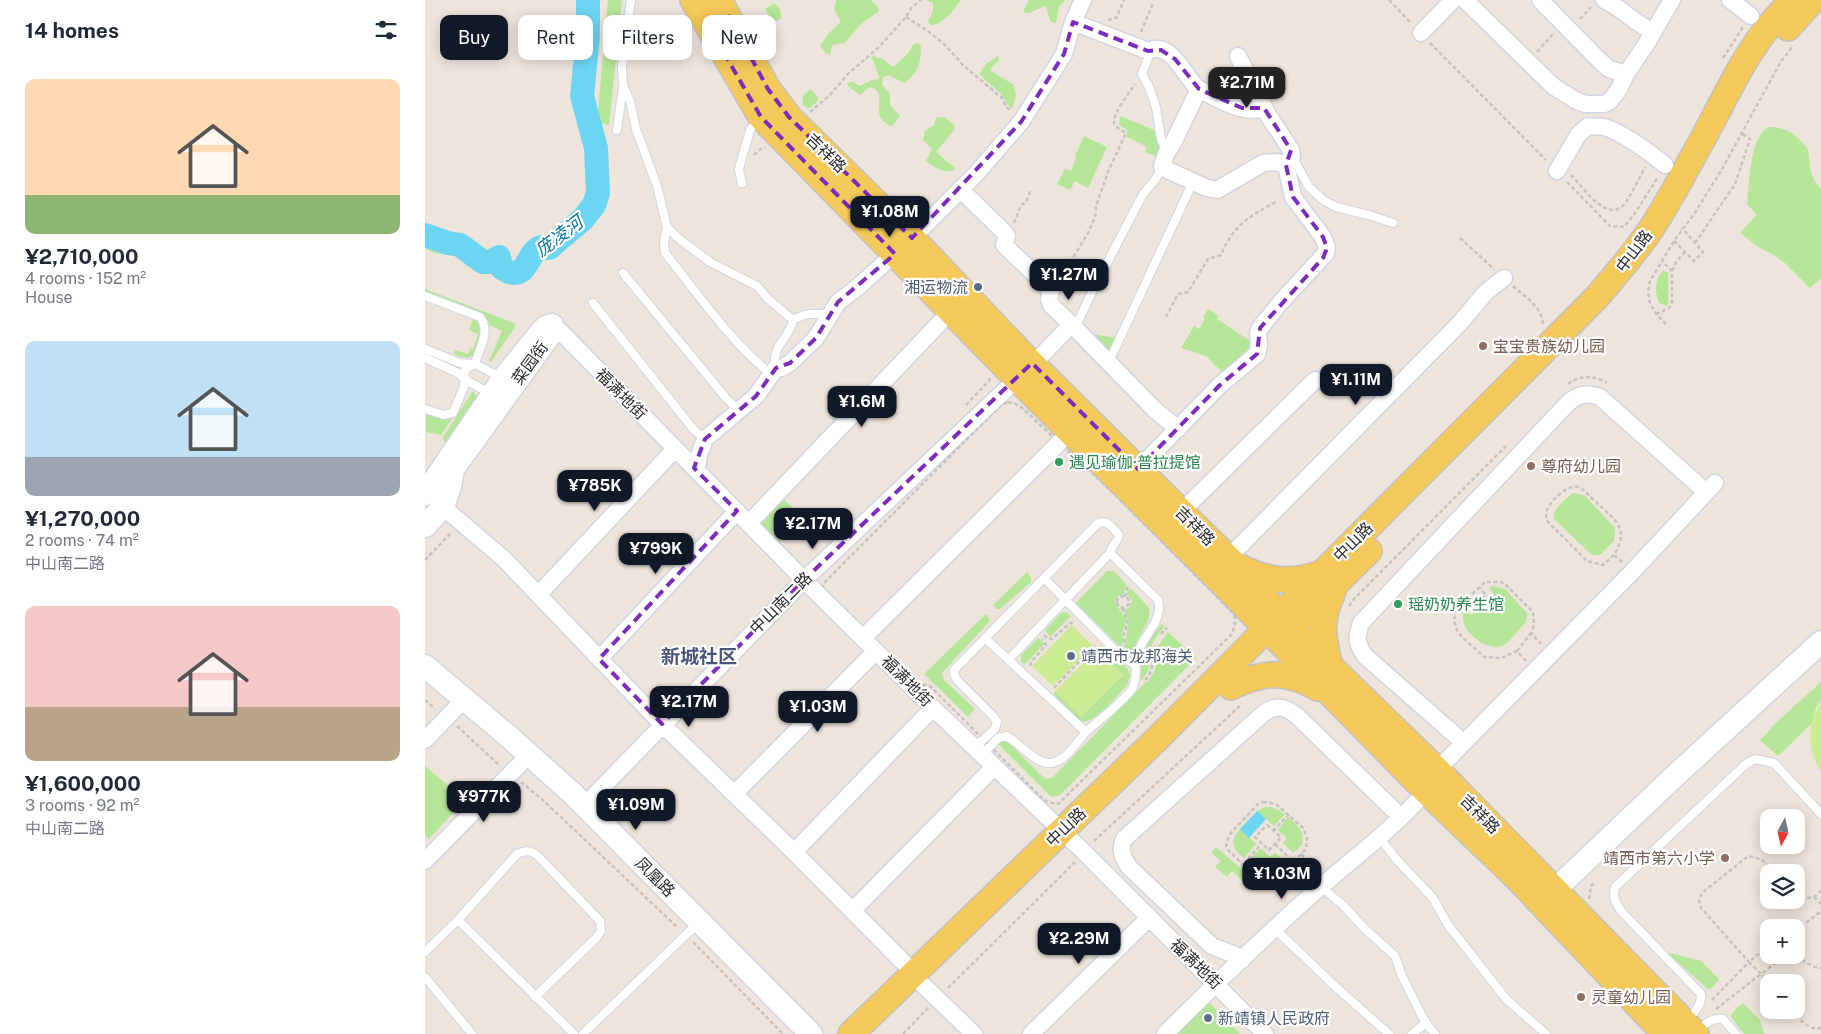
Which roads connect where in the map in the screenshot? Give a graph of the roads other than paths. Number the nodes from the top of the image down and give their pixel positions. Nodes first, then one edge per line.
1 (631, 0) edge
2 (693, 0) edge
3 (1083, 0) edge
4 (1453, 0) edge
5 (1465, 0) edge
6 (1539, 0) edge
7 (1672, 0) edge
8 (1729, 0) edge
9 (1794, 0) edge
10 (1813, 0) edge
11 (1598, 3) edge
12 (719, 14) edge
13 (1751, 16) dead end
14 (1073, 22) junction
15 (1653, 31) junction
16 (1421, 33) dead end
17 (1142, 48) junction
18 (1238, 56) dead end
19 (1626, 74) junction
20 (623, 85) junction
21 (1199, 89) junction
22 (1585, 104) junction
23 (1604, 104) junction
24 (1264, 108) junction
25 (761, 117) junction
26 (1595, 127) junction
27 (617, 130) dead end
28 (1167, 152) junction
29 (1289, 160) junction
30 (1659, 160) road end
31 (1163, 168) junction
32 (1559, 168) road end
33 (1193, 182) junction
34 (742, 183) dead end
35 (960, 189) junction
36 (1393, 223) dead end
37 (667, 227) junction
38 (904, 246) junction
39 (623, 273) dead end
40 (1504, 278) road end
41 (425, 296) edge
42 (593, 303) dead end
43 (951, 311) junction
44 (829, 314) junction
45 (793, 320) junction
46 (552, 325) junction
47 (1073, 326) junction
48 (425, 349) edge
49 (425, 358) edge
50 (1107, 360) junction
51 (475, 364) junction
52 (773, 371) junction
53 (1024, 371) junction
54 (464, 379) junction
55 (1315, 380) dead end
56 (498, 387) junction
57 (425, 409) edge
58 (739, 411) junction
59 (1178, 429) junction
60 (1070, 432) junction
61 (705, 439) junction
62 (675, 449) junction
63 (694, 468) junction
64 (1138, 469) junction
65 (434, 500) edge
66 (737, 511) junction
67 (1181, 512) junction
68 (749, 523) junction
69 (425, 526) edge
70 (1110, 553) junction
71 (1230, 560) junction
72 (1044, 578) junction
73 (804, 580) junction
74 (1328, 580) junction
75 (1233, 594) junction
76 (539, 595) junction
77 (1066, 600) junction
78 (1279, 628) junction
79 (863, 638) junction
80 (985, 638) junction
81 (1821, 642) edge
82 (876, 651) junction
83 (599, 659) junction
84 (1009, 659) junction
85 (1821, 660) edge
86 (1135, 664) junction
87 (425, 666) edge
88 (1331, 668) junction
89 (425, 680) edge
90 (1233, 687) junction
91 (1337, 700) junction
92 (933, 708) junction
93 (452, 712) junction
94 (662, 724) junction
95 (1087, 732) junction
96 (425, 740) edge
97 (1464, 743) junction
98 (979, 751) junction
99 (994, 767) junction
100 (516, 768) junction
101 (1431, 781) junction
102 (735, 794) junction
103 (585, 806) junction
104 (1821, 814) edge
105 (1401, 817) junction
106 (1379, 837) junction
107 (1072, 841) junction
108 (794, 852) junction
109 (425, 861) edge
110 (1320, 888) junction
111 (1553, 901) junction
112 (852, 911) junction
113 (1149, 918) junction
114 (457, 920) junction
115 (1275, 929) junction
116 (689, 931) junction
117 (425, 952) edge
118 (1242, 960) junction
119 (425, 977) edge
120 (1216, 984) junction
121 (925, 986) junction
122 (535, 997) junction
123 (1426, 1023) junction
124 (1677, 1025) edge
125 (471, 1034) edge
126 (573, 1034) edge
127 (583, 1034) edge
128 (793, 1034) edge
129 (811, 1034) edge
130 (851, 1034) edge
131 (873, 1034) edge
132 (974, 1034) edge
133 (1031, 1034) edge
134 (1165, 1034) edge
135 (1265, 1034) edge
136 (1389, 1034) edge
137 (1411, 1034) edge
138 (1435, 1034) edge
139 (1546, 1034) edge
140 (1736, 1034) edge

1 - 20 lane
2 - 12 main road, 吉祥路
3 - 14 street
4 - 16 street
5 - 22 street
6 - 19 street
7 - 15 street
8 - 13 street
9 - 74 main road, 中山路
10 - 74 main road, 中山路
11 - 15 street
12 - 25 main road, 吉祥路
12 - 38 main road, 吉祥路
14 - 17 street
14 - 35 street
15 - 19 street
17 - 21 street
17 - 28 lane
18 - 24 street
19 - 23 street
20 - 27 lane
20 - 37 lane
21 - 24 street
21 - 28 street
22 - 23 street
22 - 26 street
23 - 26 street
24 - 29 street
25 - 34 lane
25 - 38 main road, 吉祥路
26 - 30 street
26 - 32 street
28 - 31 street
29 - 33 street
29 - 36 lane
29 - 59 street
31 - 33 street
31 - 47 lane
33 - 50 lane
35 - 38 street
35 - 47 street
37 - 45 lane
37 - 52 lane
38 - 43 main road, 吉祥路
38 - 44 street
38 - 53 main road, 吉祥路
39 - 58 lane
40 - 71 street
41 - 51 lane
42 - 61 lane
43 - 53 main road, 吉祥路
43 - 68 street
44 - 45 lane
44 - 52 street
45 - 52 lane
46 - 56 main road, 菜园街
46 - 62 street, 福满地街
46 - 65 main road, 菜园街
47 - 50 street
47 - 53 street, 中山南二路
48 - 51 lane
49 - 54 lane
50 - 59 street
51 - 54 lane
51 - 56 lane
52 - 58 street
53 - 60 main road, 吉祥路
53 - 64 main road, 吉祥路
53 - 73 street, 中山南二路
54 - 56 lane
54 - 57 lane
55 - 67 street
56 - 65 main road, 菜园街
58 - 61 street
59 - 64 street
60 - 75 main road, 吉祥路
60 - 79 street
61 - 63 street
62 - 63 street, 福满地街
62 - 76 street
63 - 66 street, 福满地街
64 - 67 main road, 吉祥路
65 - 69 main road, 菜园街
65 - 76 street
66 - 68 street, 福满地街
66 - 83 street
67 - 71 main road, 吉祥路
68 - 73 street, 福满地街
70 - 72 lane
70 - 77 lane
70 - 86 lane
71 - 74 main road
71 - 78 main road, 吉祥路
72 - 77 lane
72 - 80 lane
73 - 79 street, 福满地街
73 - 94 street, 中山南二路
74 - 78 main road, 中山路
74 - 88 main road
75 - 78 main road, 吉祥路
75 - 90 main road
76 - 83 street
77 - 84 lane
77 - 86 lane
78 - 88 main road, 吉祥路
78 - 90 main road, 中山路
78 - 91 main road, 吉祥路
79 - 82 street, 福满地街
80 - 84 lane
80 - 98 lane
81 - 111 main road
82 - 92 street, 福满地街
82 - 102 street
83 - 94 street
84 - 95 lane
85 - 111 main road
86 - 95 lane
87 - 103 main road, 凤凰路
88 - 101 main road, 吉祥路
89 - 93 main road, 凤凰路
90 - 91 main road
90 - 107 main road, 中山路
91 - 101 main road, 吉祥路
92 - 98 street, 福满地街
92 - 108 street
93 - 96 street
93 - 100 main road, 凤凰路
94 - 102 street
94 - 103 street, 中山南二路
95 - 98 lane
97 - 97 street
97 - 101 street
98 - 99 street, 福满地街
99 - 107 street, 福满地街
99 - 112 street
100 - 109 street
100 - 116 main road, 凤凰路
101 - 105 street
101 - 111 main road, 吉祥路
102 - 108 street
103 - 129 main road, 凤凰路
104 - 124 lane
105 - 106 street
105 - 118 street
106 - 110 street
106 - 139 lane
107 - 113 street, 福满地街
107 - 121 main road, 中山路
108 - 112 street
110 - 115 street
110 - 123 lane
111 - 124 main road, 吉祥路
112 - 121 street
113 - 120 street, 福满地街
113 - 133 street
114 - 117 lane
114 - 122 lane
114 - 122 lane
115 - 118 street
115 - 136 lane
116 - 127 lane
116 - 128 main road, 凤凰路
118 - 120 street
119 - 125 lane
120 - 134 street
120 - 135 street, 福满地街
121 - 130 main road, 中山路
121 - 131 main road, 中山路
121 - 132 street
122 - 126 lane
123 - 137 lane
123 - 138 lane
124 - 140 lane

